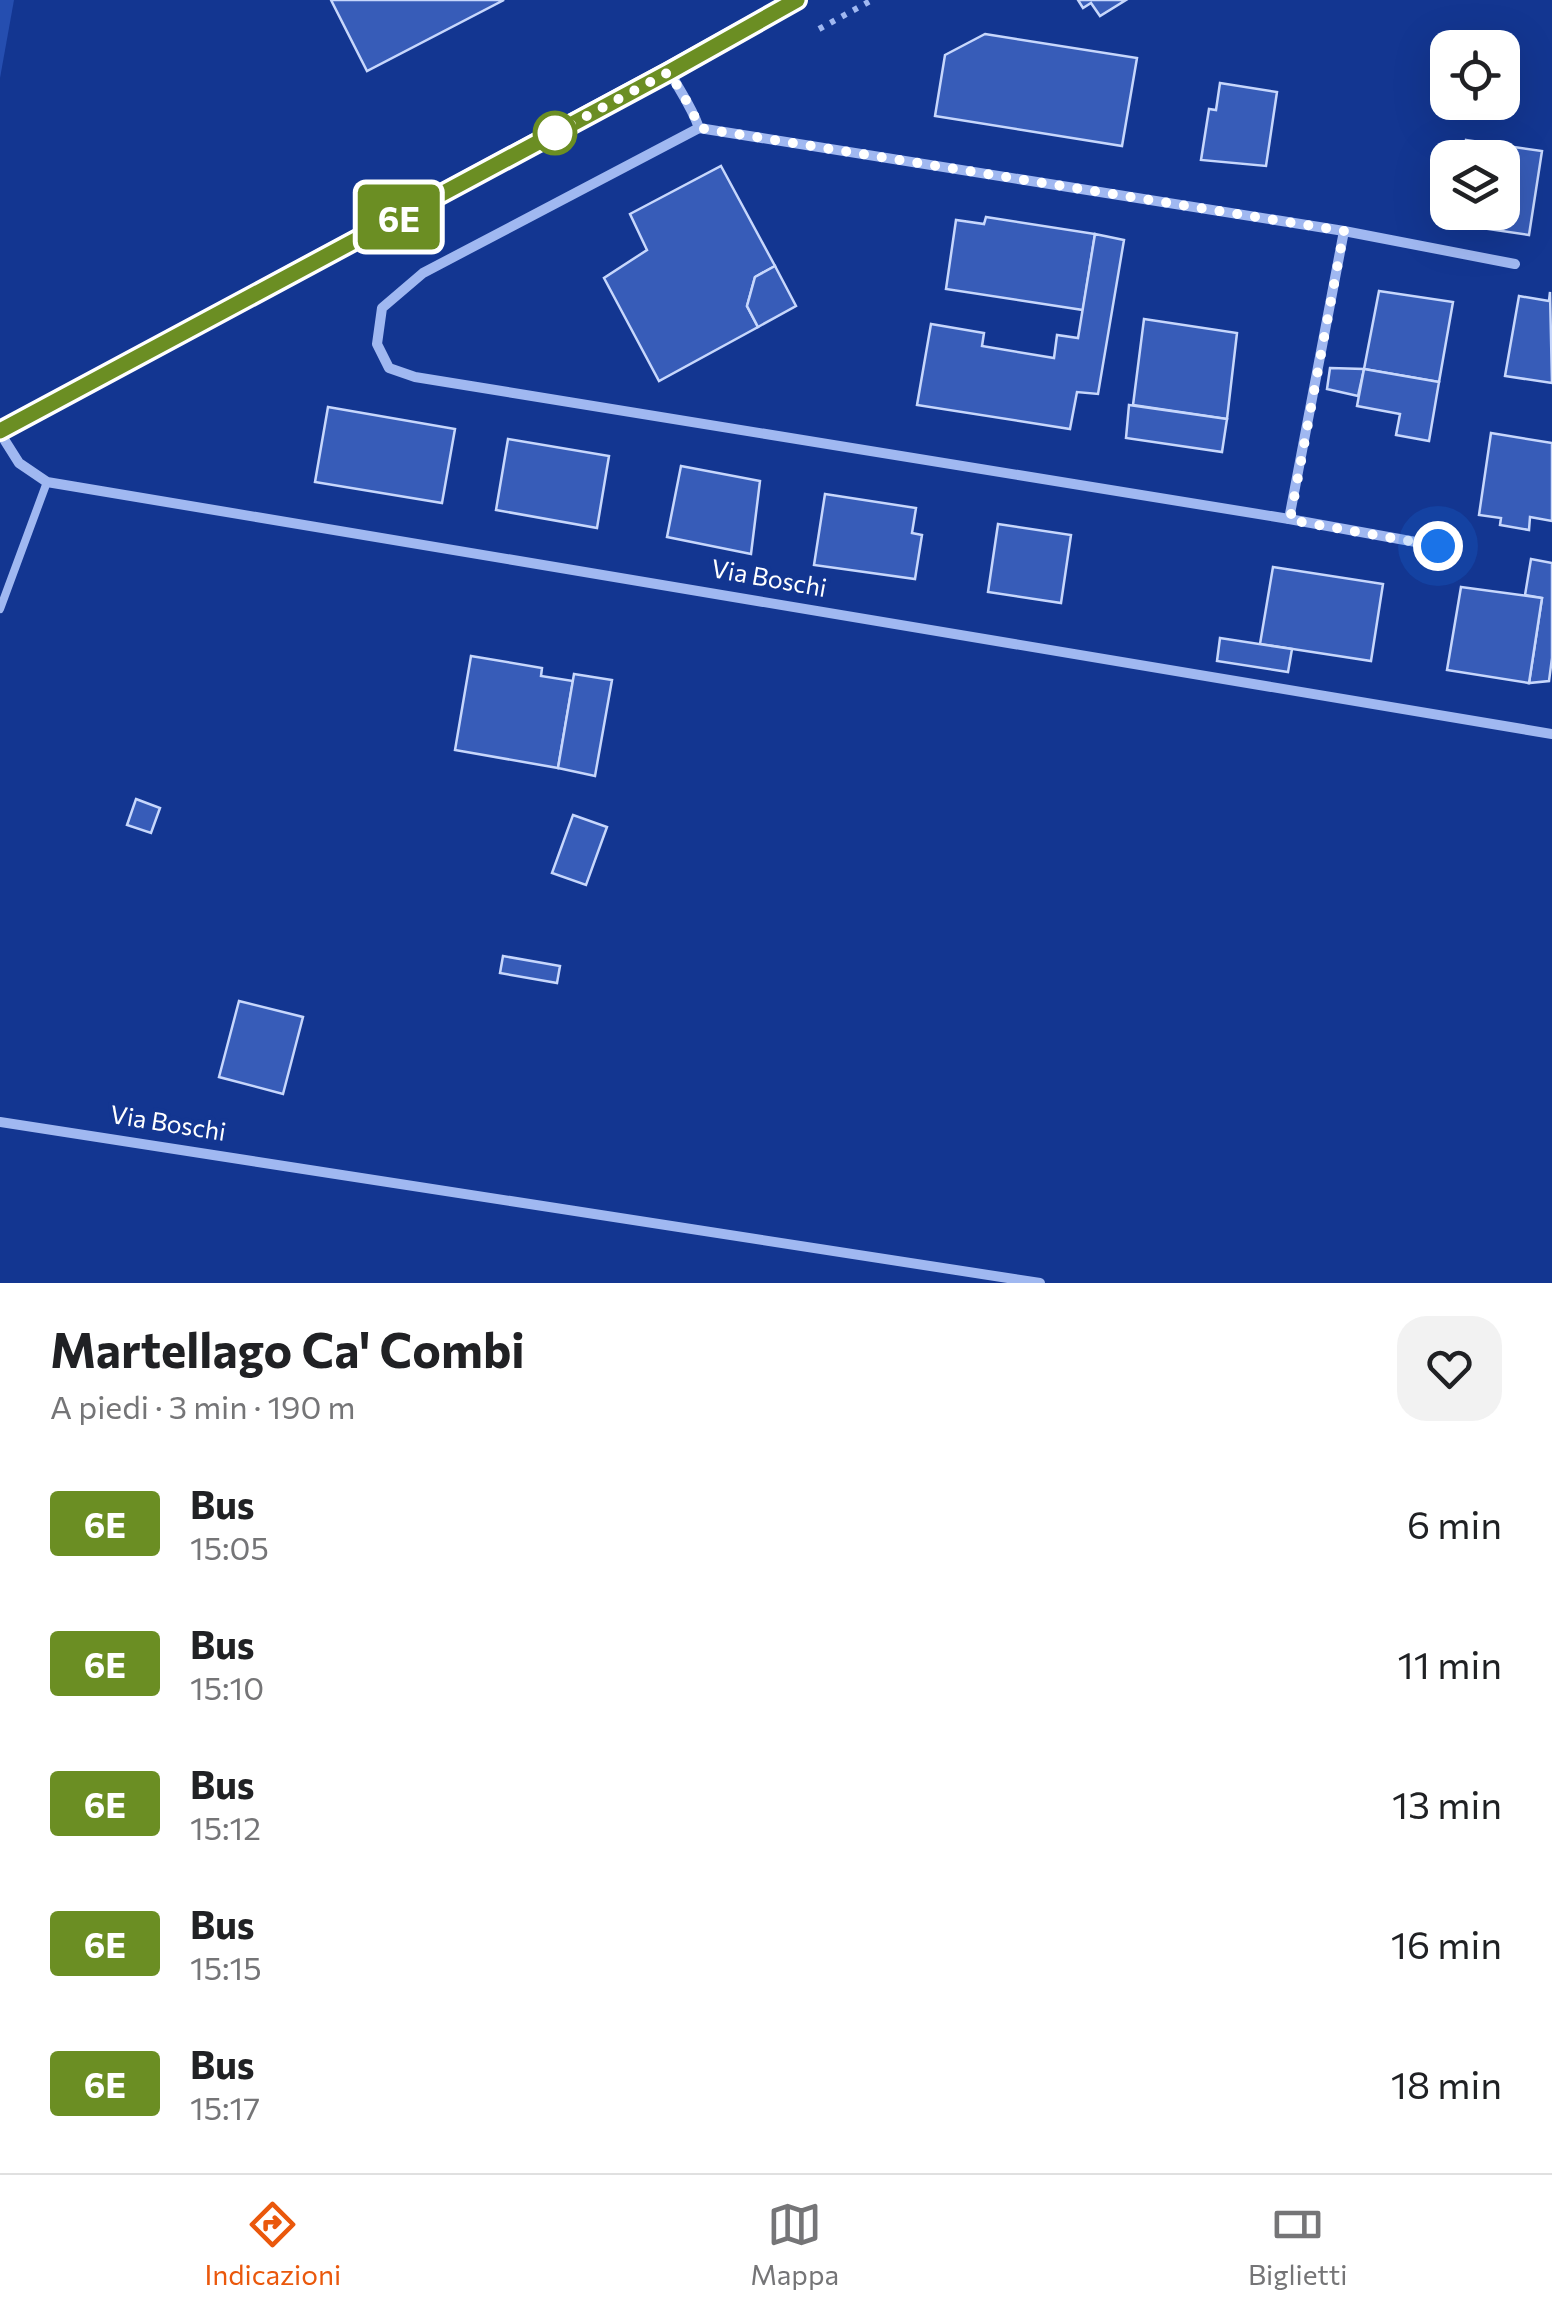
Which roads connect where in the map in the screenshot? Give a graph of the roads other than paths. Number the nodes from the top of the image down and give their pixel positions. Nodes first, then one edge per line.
1 (797, 0) edge
2 (669, 72) junction
3 (699, 128) junction
4 (1344, 231) junction
5 (1515, 264) dead end
6 (0, 432) edge
7 (47, 482) junction
8 (1290, 520) junction
9 (1438, 546) dead end
10 (0, 609) edge
11 (1552, 734) edge
12 (0, 1122) edge
13 (1040, 1283) edge

1 - 2 main road
2 - 3 street
2 - 6 main road
3 - 4 street
3 - 8 street
4 - 5 street
4 - 8 street
6 - 7 street
7 - 10 lane
7 - 11 street, Via Boschi
8 - 9 street
12 - 13 street, Via Boschi

